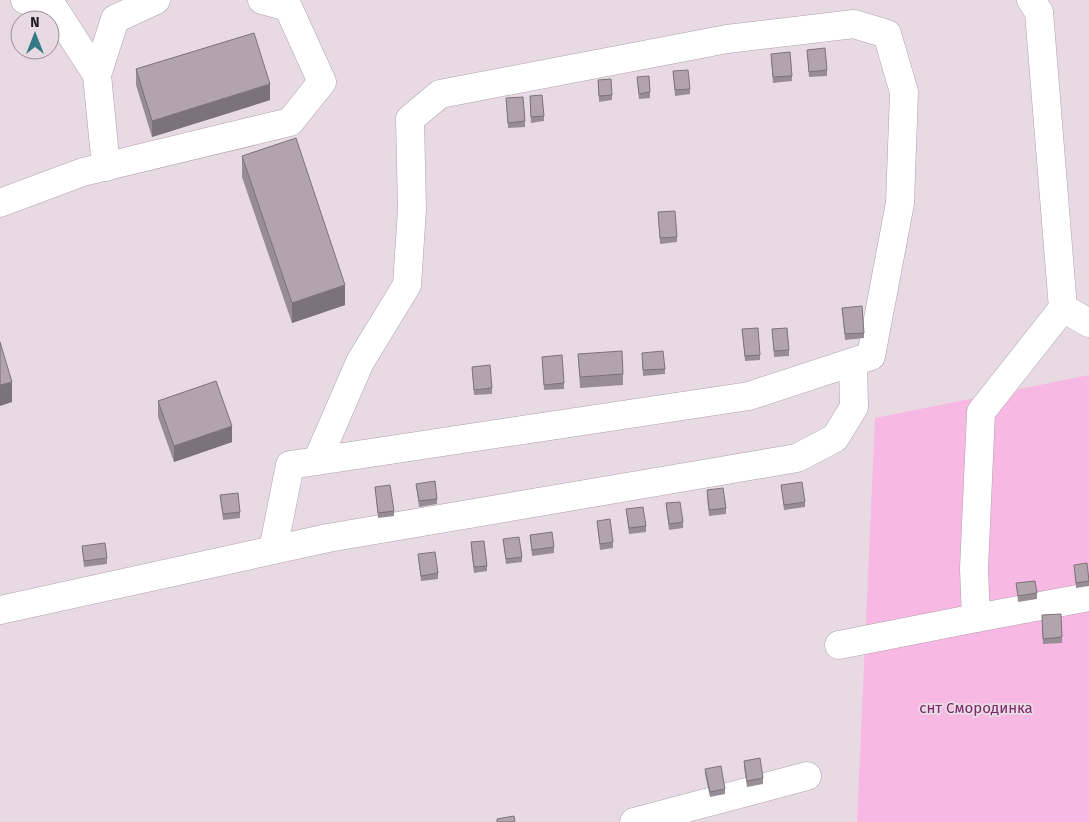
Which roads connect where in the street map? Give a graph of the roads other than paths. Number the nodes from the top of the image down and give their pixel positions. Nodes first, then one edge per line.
1 (25, 0) edge
2 (156, 0) edge
3 (262, 0) edge
4 (1032, 0) edge
5 (96, 75) junction
6 (106, 166) junction
7 (0, 203) edge
8 (1063, 308) junction
9 (1089, 323) edge
10 (853, 362) junction
11 (317, 462) junction
12 (273, 550) junction
13 (1089, 596) edge
14 (0, 610) edge
15 (976, 618) junction
16 (839, 645) dead end
17 (807, 776) dead end
18 (634, 822) edge

1 - 5 street
2 - 5 street
3 - 6 street
4 - 8 street
5 - 6 street
6 - 7 street
8 - 9 street
8 - 15 street
10 - 11 street
10 - 11 street
10 - 12 street
11 - 12 street
12 - 14 street
13 - 15 street
15 - 16 street
17 - 18 street

